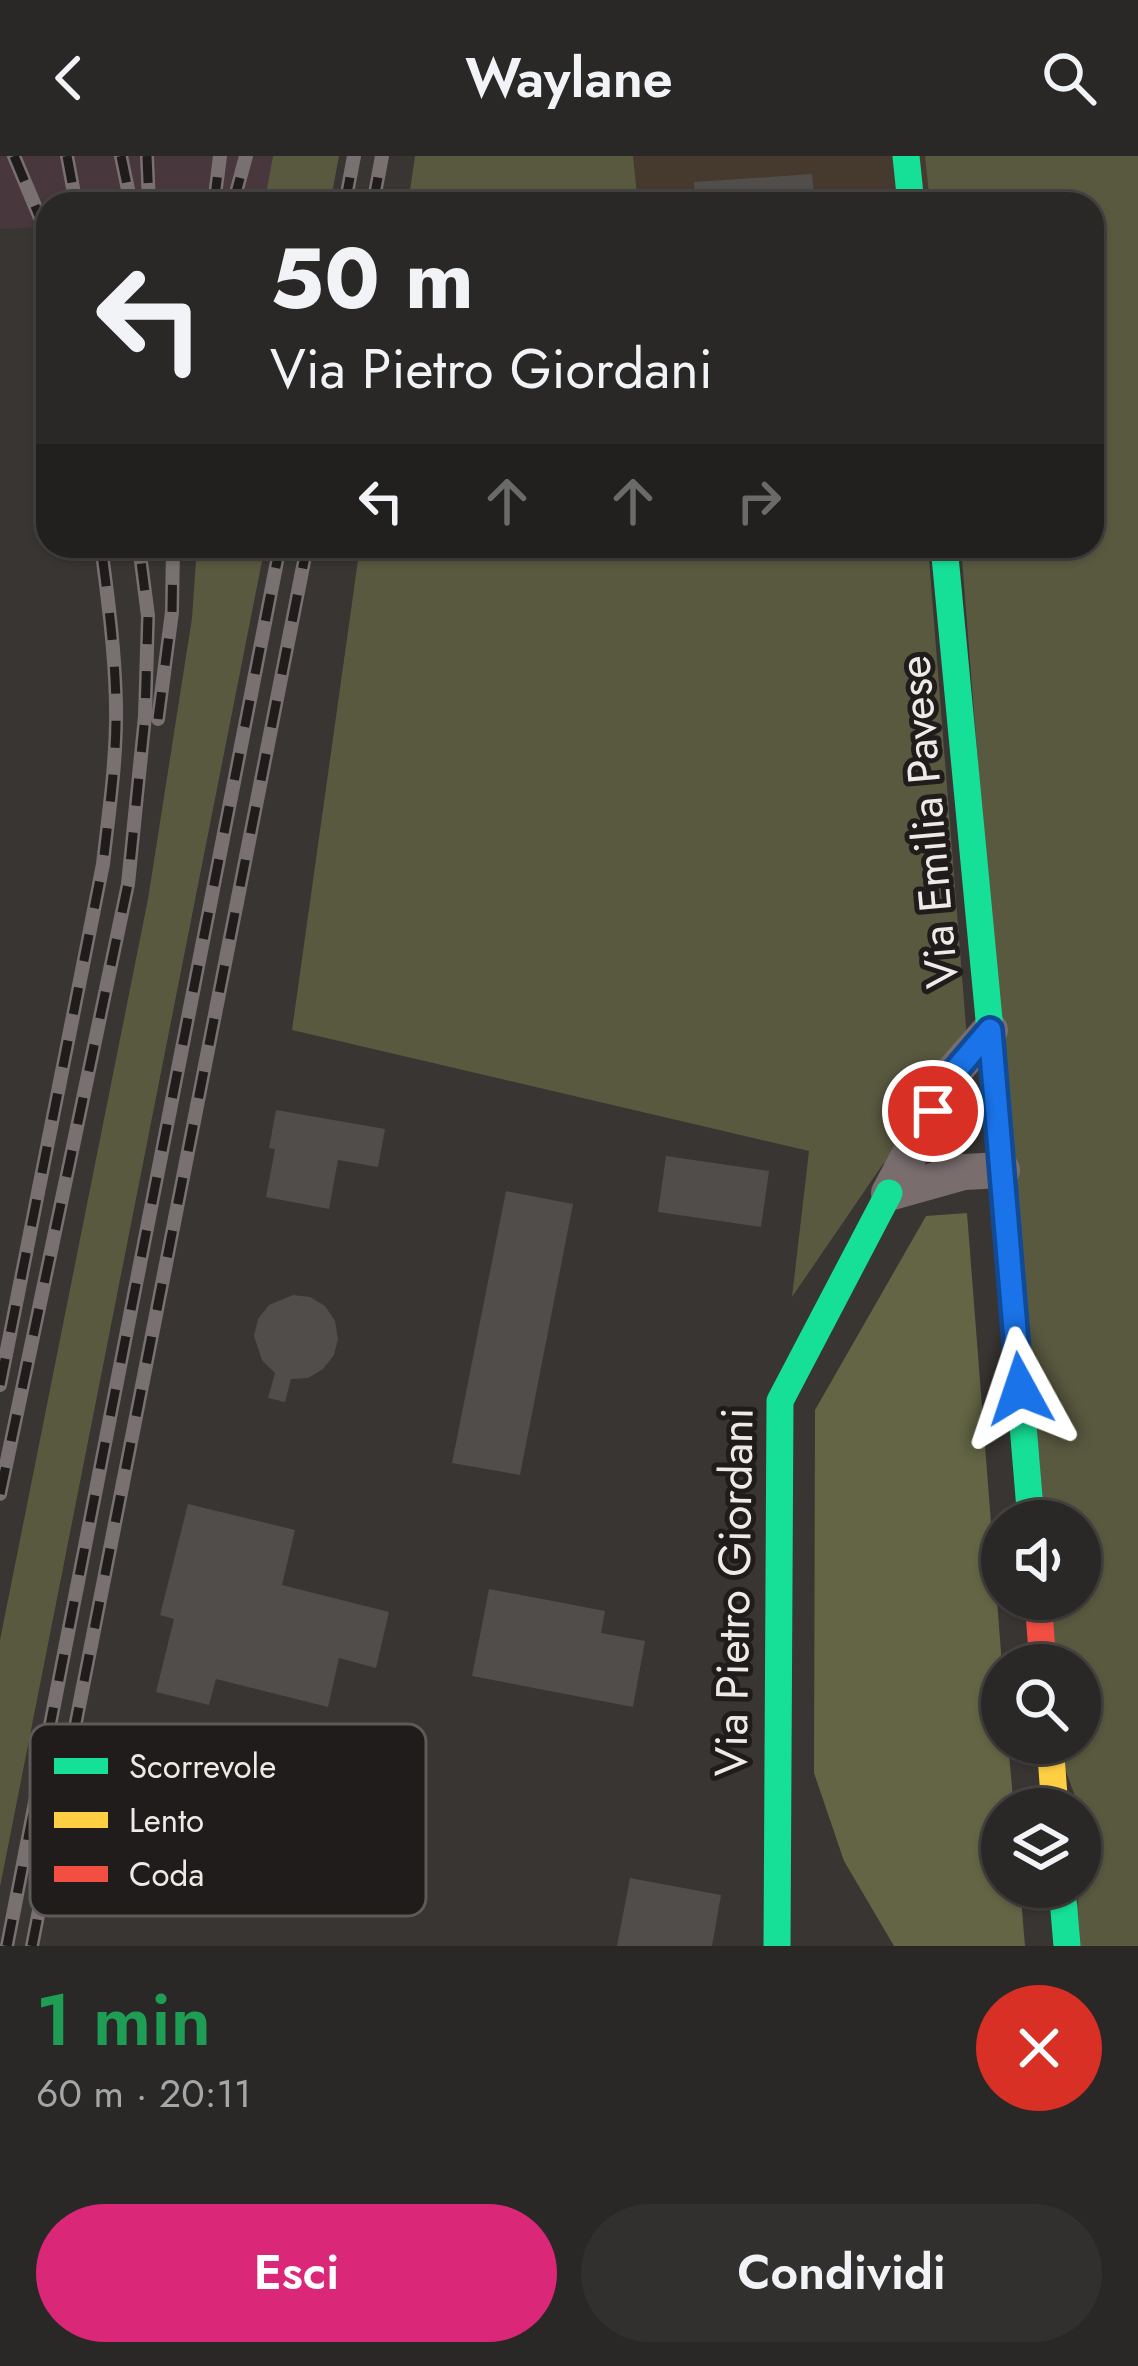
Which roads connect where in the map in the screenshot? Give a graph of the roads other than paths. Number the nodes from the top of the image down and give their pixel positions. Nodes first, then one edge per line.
1 (906, 156) edge
2 (910, 192) edge
3 (945, 558) edge
4 (990, 1030) junction
5 (1002, 1170) junction
6 (889, 1193) junction
7 (1029, 1500) edge
8 (1064, 1908) edge
9 (776, 1946) edge
10 (1067, 1946) edge

1 - 2 main road
3 - 4 main road, Via Emilia Pavese
4 - 5 main road, Via Emilia Pavese
4 - 6 street, Via Pietro Giordani
5 - 6 street
5 - 7 main road, Via Emilia Pavese
6 - 9 main road, Via Pietro Giordani
8 - 10 main road

